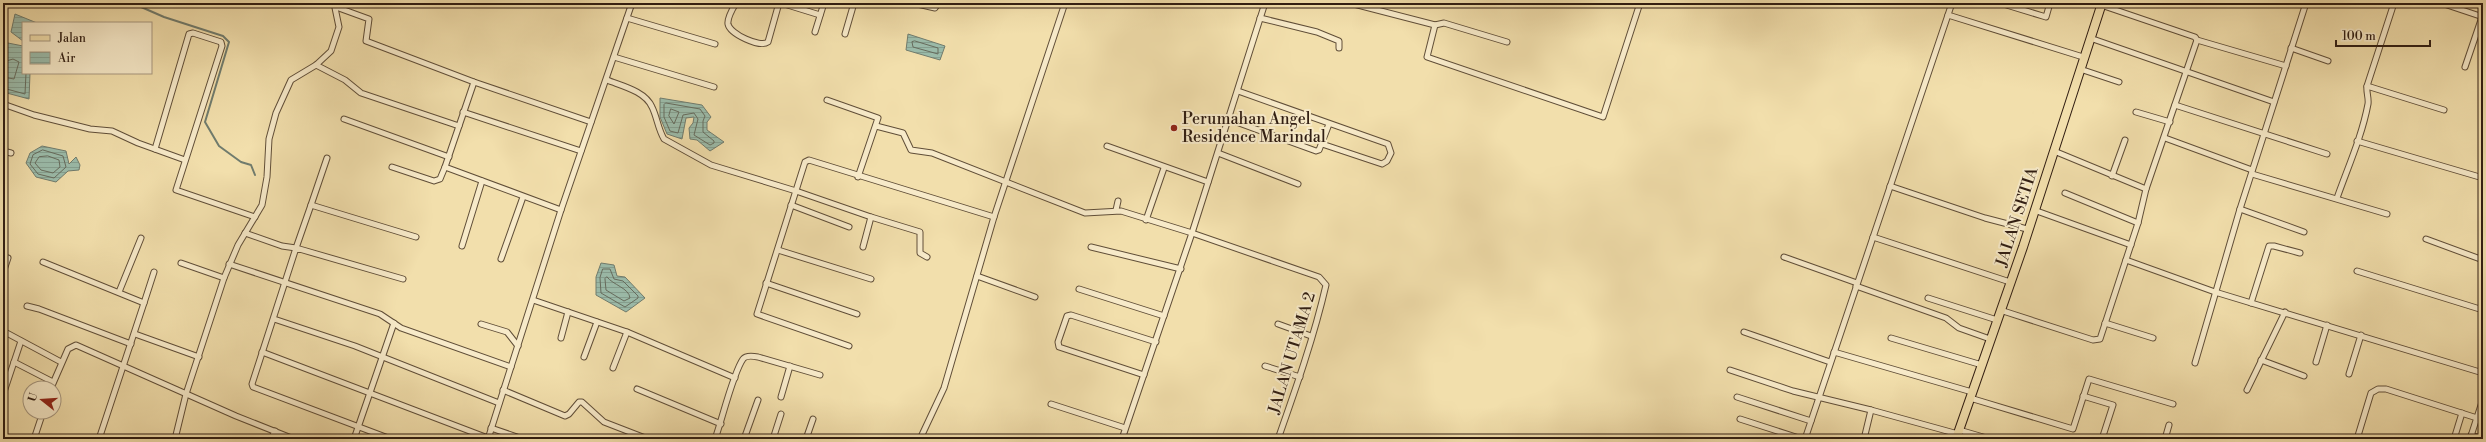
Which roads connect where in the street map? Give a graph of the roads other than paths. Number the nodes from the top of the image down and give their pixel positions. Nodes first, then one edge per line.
1 (622, 3) edge
2 (736, 3) edge
3 (780, 3) edge
4 (824, 3) edge
5 (853, 3) edge
6 (913, 3) edge
7 (938, 3) edge
8 (1065, 3) edge
9 (1265, 3) edge
10 (1350, 3) edge
11 (1640, 3) edge
12 (1952, 3) edge
13 (2000, 3) edge
14 (2050, 3) edge
15 (2306, 3) edge
16 (2394, 3) edge
17 (2441, 3) edge
18 (632, 4) edge
19 (2101, 4) edge
20 (335, 5) edge
21 (820, 15) junction
22 (1948, 15) junction
23 (2482, 17) edge
24 (627, 18) junction
25 (1260, 18) junction
26 (1435, 25) junction
27 (815, 32) dead end
28 (845, 34) dead end
29 (2090, 38) junction
30 (2197, 40) junction
31 (1507, 42) dead end
32 (715, 44) dead end
33 (1339, 48) dead end
34 (2291, 48) junction
35 (614, 57) junction
36 (2084, 57) junction
37 (2328, 61) dead end
38 (316, 65) junction
39 (2286, 66) junction
40 (2465, 67) dead end
41 (2080, 69) junction
42 (2186, 70) junction
43 (607, 80) junction
44 (474, 82) junction
45 (2119, 82) dead end
46 (2367, 86) junction
47 (714, 87) dead end
48 (1238, 91) junction
49 (827, 100) dead end
50 (2274, 102) junction
51 (3, 104) edge
52 (2175, 105) junction
53 (2444, 110) dead end
54 (464, 112) junction
55 (2136, 112) dead end
56 (344, 118) dead end
57 (1228, 119) junction
58 (591, 122) junction
59 (2170, 122) junction
60 (1329, 124) junction
61 (459, 126) junction
62 (876, 126) junction
63 (2264, 134) junction
64 (2164, 138) junction
65 (2125, 140) dead end
66 (2357, 141) junction
67 (1322, 144) junction
68 (1107, 146) dead end
69 (155, 149) junction
70 (3, 151) edge
71 (581, 151) junction
72 (2054, 151) junction
73 (11, 153) dead end
74 (1218, 153) junction
75 (2327, 154) dead end
76 (449, 157) junction
77 (327, 158) dead end
78 (185, 160) junction
79 (392, 167) dead end
80 (446, 167) junction
81 (1164, 168) junction
82 (2252, 172) junction
83 (2112, 176) junction
84 (858, 177) junction
85 (2483, 178) edge
86 (482, 180) junction
87 (1005, 181) junction
88 (1208, 182) junction
89 (1298, 184) dead end
90 (1890, 186) junction
91 (2146, 189) junction
92 (796, 190) junction
93 (2065, 193) dead end
94 (523, 197) junction
95 (2336, 198) junction
96 (1118, 201) dead end
97 (311, 205) junction
98 (792, 205) junction
99 (2240, 209) junction
100 (561, 210) junction
101 (1116, 210) junction
102 (2034, 210) junction
103 (2387, 214) dead end
104 (255, 217) junction
105 (871, 217) junction
106 (994, 217) junction
107 (1146, 220) junction
108 (2138, 223) junction
109 (849, 227) dead end
110 (2027, 229) junction
111 (2304, 232) dead end
112 (245, 233) junction
113 (1192, 233) junction
114 (416, 237) dead end
115 (1873, 237) junction
116 (140, 238) dead end
117 (2426, 239) dead end
118 (2131, 245) junction
119 (462, 246) dead end
120 (1091, 246) dead end
121 (863, 247) dead end
122 (296, 248) junction
123 (778, 250) junction
124 (2300, 253) dead end
125 (3, 257) edge
126 (927, 257) dead end
127 (1784, 257) dead end
128 (501, 259) dead end
129 (2126, 260) junction
130 (2483, 260) edge
131 (43, 262) dead end
132 (181, 263) dead end
133 (229, 264) junction
134 (1180, 269) junction
135 (2357, 271) dead end
136 (154, 272) dead end
137 (3, 273) edge
138 (977, 276) junction
139 (224, 278) junction
140 (403, 279) dead end
141 (871, 279) dead end
142 (2010, 282) junction
143 (766, 283) junction
144 (285, 284) junction
145 (1857, 285) junction
146 (1079, 289) dead end
147 (119, 292) junction
148 (2215, 292) junction
149 (1035, 297) dead end
150 (1928, 298) dead end
151 (533, 300) junction
152 (144, 303) junction
153 (2251, 303) junction
154 (26, 306) dead end
155 (2000, 310) junction
156 (2483, 310) edge
157 (568, 312) junction
158 (2285, 312) junction
159 (857, 314) dead end
160 (1164, 316) junction
161 (274, 319) junction
162 (1997, 320) junction
163 (597, 322) junction
164 (394, 323) junction
165 (2105, 323) junction
166 (481, 324) dead end
167 (1278, 324) dead end
168 (2327, 325) junction
169 (3, 331) edge
170 (628, 332) junction
171 (1744, 332) dead end
172 (135, 334) junction
173 (2361, 335) junction
174 (1312, 336) junction
175 (561, 338) dead end
176 (1892, 338) dead end
177 (2153, 338) dead end
178 (1990, 339) junction
179 (21, 341) junction
180 (1156, 342) junction
181 (131, 344) junction
182 (518, 346) junction
183 (848, 346) dead end
184 (262, 352) junction
185 (1834, 352) junction
186 (199, 356) junction
187 (383, 357) junction
188 (584, 357) dead end
189 (2261, 360) junction
190 (14, 362) junction
191 (61, 362) junction
192 (1830, 362) junction
193 (2316, 362) dead end
194 (2195, 363) dead end
195 (1982, 365) junction
196 (790, 366) junction
197 (1265, 366) dead end
198 (122, 367) junction
199 (511, 367) junction
200 (613, 368) dead end
201 (1730, 370) dead end
202 (2483, 373) edge
203 (2349, 374) dead end
204 (820, 375) dead end
205 (1144, 375) junction
206 (1300, 376) junction
207 (2304, 376) dead end
208 (735, 378) junction
209 (50, 380) edge
210 (55, 380) edge
211 (637, 389) dead end
212 (504, 390) junction
213 (2247, 390) dead end
214 (370, 393) junction
215 (186, 394) junction
216 (3, 395) edge
217 (1971, 395) junction
218 (2083, 396) junction
219 (781, 397) dead end
220 (1737, 397) dead end
221 (1818, 398) junction
222 (2483, 399) edge
223 (758, 400) dead end
224 (499, 403) junction
225 (1051, 404) dead end
226 (2173, 404) dead end
227 (1871, 410) junction
228 (2462, 413) junction
229 (781, 414) dead end
230 (2477, 418) junction
231 (813, 419) dead end
232 (1740, 419) dead end
233 (40, 420) edge
234 (1811, 421) junction
235 (721, 424) junction
236 (2169, 425) dead end
237 (358, 426) junction
238 (491, 428) junction
239 (1125, 428) junction
240 (275, 431) junction
241 (1958, 434) edge
242 (2470, 437) edge
243 (488, 438) edge
244 (34, 439) edge
245 (99, 439) edge
246 (175, 439) edge
247 (272, 439) edge
248 (294, 439) edge
249 (354, 439) edge
250 (391, 439) edge
251 (523, 439) edge
252 (648, 439) edge
253 (715, 439) edge
254 (744, 439) edge
255 (773, 439) edge
256 (806, 439) edge
257 (920, 439) edge
258 (1122, 439) edge
259 (1278, 439) edge
260 (1804, 439) edge
261 (1864, 439) edge
262 (1990, 439) edge
263 (2102, 439) edge
264 (2165, 439) edge
265 (2357, 439) edge
266 (2454, 439) edge
267 (2483, 439) edge

1 - 18 street
2 - 3 street
3 - 21 street
4 - 21 street
5 - 28 street
6 - 7 street
8 - 87 street
9 - 25 street
10 - 26 street
11 - 26 street
12 - 22 street
13 - 14 street
15 - 34 street
16 - 46 street
17 - 23 street
18 - 24 street
19 - 29 main road, JALAN SETIA
19 - 30 street
20 - 38 street
20 - 44 street
21 - 27 street
22 - 36 street
22 - 90 street
23 - 40 street
24 - 32 street
24 - 35 street
25 - 33 street
25 - 48 street
26 - 31 street
29 - 36 main road, JALAN SETIA
29 - 42 street
30 - 39 street
30 - 42 street
34 - 37 street
34 - 39 street
35 - 43 street
35 - 47 street
36 - 41 main road, JALAN SETIA
38 - 61 street
38 - 104 street
39 - 50 street
41 - 45 street
41 - 72 main road, JALAN SETIA
42 - 50 street
42 - 52 street
43 - 58 street
43 - 92 street
44 - 54 street
44 - 58 street
46 - 53 street
46 - 66 street
48 - 57 street
48 - 60 street
49 - 62 street
50 - 63 street
51 - 69 street
52 - 59 street
52 - 63 street
54 - 61 street
54 - 71 street
55 - 59 street
56 - 76 street
57 - 67 street
57 - 74 street
58 - 71 street
59 - 64 street
60 - 67 street
60 - 67 street
61 - 76 street
62 - 84 street
62 - 87 street
63 - 75 street
63 - 82 street
64 - 82 street
64 - 91 street
65 - 83 street
66 - 85 street
66 - 95 street
68 - 81 street
69 - 78 street
69 - 78 street
70 - 73 street
71 - 100 street
72 - 83 street
72 - 102 main road, JALAN SETIA
74 - 88 street
74 - 89 street
76 - 80 street
77 - 97 street
78 - 104 street
79 - 80 street
80 - 86 street
81 - 88 street
81 - 107 street
82 - 95 street
82 - 99 street
83 - 91 street
84 - 92 street
84 - 106 street
86 - 94 street
86 - 119 street
87 - 101 street
87 - 106 street
88 - 113 street
90 - 110 street
90 - 115 street
91 - 108 street
92 - 98 street
92 - 105 street
93 - 108 street
94 - 100 street
94 - 128 street
95 - 103 street
96 - 101 street
97 - 114 street
97 - 122 street
98 - 109 street
98 - 123 street
99 - 111 street
99 - 148 street
100 - 151 street
101 - 107 street
102 - 110 main road, JALAN SETIA
102 - 118 street
104 - 112 street
105 - 121 street
105 - 126 street
106 - 138 street
107 - 113 street
108 - 118 street
110 - 142 main road, JALAN SETIA
112 - 122 street
112 - 133 street
113 - 134 street
113 - 174 street, JALAN UTAMA 2
115 - 142 street
115 - 145 street
116 - 147 street
117 - 130 street
118 - 129 street
120 - 134 street
122 - 140 street
122 - 144 street
123 - 141 street
123 - 143 street
124 - 153 street
125 - 137 street
127 - 145 street
129 - 148 street
129 - 165 street
131 - 147 street
132 - 139 street
133 - 139 street
133 - 144 street
134 - 160 street
135 - 156 street
136 - 152 street
138 - 149 street
138 - 257 street
139 - 186 street
142 - 155 main road, JALAN SETIA
143 - 159 street
143 - 183 street
144 - 161 street
144 - 164 street
145 - 178 street
145 - 185 street
146 - 160 street
147 - 152 street
148 - 153 street
148 - 194 street
150 - 162 street
151 - 157 street
151 - 182 street
152 - 172 street
153 - 158 street
154 - 181 street
155 - 162 main road, JALAN SETIA
155 - 165 street
157 - 163 street
157 - 175 street
158 - 168 street
158 - 189 street
160 - 180 street
161 - 184 street
161 - 187 street
162 - 178 main road, JALAN SETIA
163 - 170 street
163 - 188 street
164 - 187 street
164 - 199 street
165 - 177 street
166 - 182 street
167 - 174 street
168 - 173 street
168 - 193 street
169 - 179 street
170 - 200 street
170 - 208 street
171 - 192 street
172 - 181 street
172 - 186 street
173 - 202 street
173 - 203 street
174 - 206 street, JALAN UTAMA 2
176 - 195 street
178 - 195 main road, JALAN SETIA
179 - 190 street
179 - 191 street
180 - 205 street
180 - 205 street
181 - 198 street
182 - 199 street
184 - 214 street
184 - 237 street
185 - 192 street
185 - 217 street
186 - 215 street
187 - 214 street
187 - 224 street
189 - 207 street
189 - 213 street
190 - 209 street
190 - 216 street
191 - 198 street
191 - 210 street
192 - 221 street
195 - 217 main road, JALAN SETIA
196 - 204 street
196 - 208 street
196 - 219 street
197 - 206 street
198 - 215 street
198 - 245 street
199 - 212 street
201 - 221 street
205 - 239 street
206 - 259 street, JALAN UTAMA 2
208 - 235 street
211 - 235 street
212 - 224 street
212 - 252 street
214 - 237 street
214 - 243 street
215 - 240 street
215 - 246 street
217 - 218 street
217 - 241 main road, JALAN SETIA
218 - 226 street
218 - 263 street
220 - 234 street
221 - 227 street
221 - 234 street
222 - 230 street
223 - 254 street
224 - 238 street
225 - 239 street
227 - 241 street
227 - 261 street
228 - 230 street
228 - 265 street
228 - 266 street
229 - 255 street
230 - 242 street
231 - 256 street
232 - 260 street
233 - 244 street
234 - 260 street
235 - 253 street
236 - 264 street
237 - 249 street
237 - 250 street
238 - 243 street
238 - 251 street
239 - 258 street
240 - 247 street
240 - 248 street
241 - 262 street
242 - 267 street

